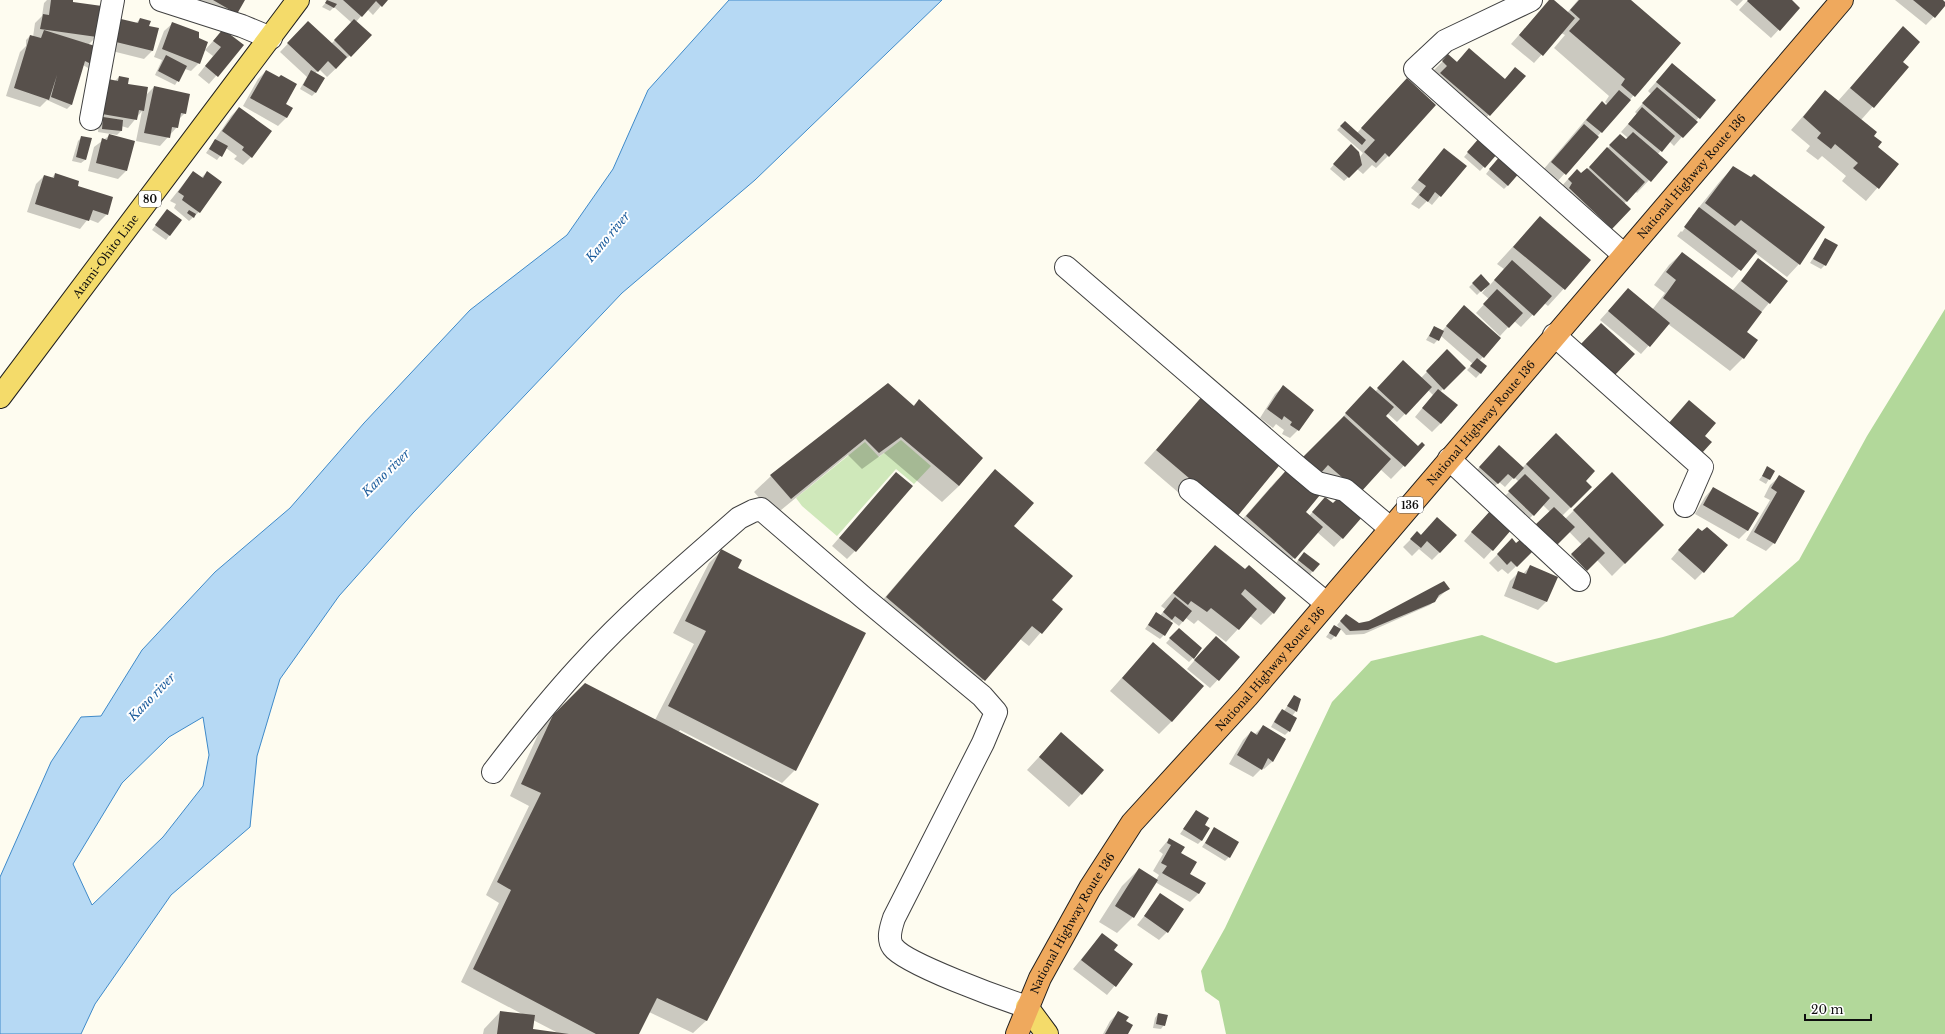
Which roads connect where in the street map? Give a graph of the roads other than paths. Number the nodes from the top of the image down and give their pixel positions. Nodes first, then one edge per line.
1 (113, 0) edge
2 (161, 0) edge
3 (298, 0) edge
4 (1531, 0) edge
5 (1842, 0) edge
6 (271, 38) junction
7 (91, 119) dead end
8 (1624, 255) junction
9 (1066, 267) dead end
10 (1554, 335) junction
11 (0, 397) edge
12 (1449, 459) junction
13 (1190, 490) dead end
14 (1685, 506) dead end
15 (1390, 528) junction
16 (1579, 580) dead end
17 (1326, 603) junction
18 (493, 772) dead end
19 (1027, 1007) junction
20 (1017, 1034) edge
21 (1047, 1034) edge

1 - 7 street
2 - 6 street
3 - 6 main road, Atami-Ohito Line / 80
4 - 8 street
5 - 8 highway, National Highway Route 136 / 136
6 - 11 main road, Atami-Ohito Line / 80
8 - 10 highway, National Highway Route 136 / 136
9 - 15 street
10 - 12 highway, National Highway Route 136 / 136
10 - 14 street
12 - 15 highway, National Highway Route 136 / 136
12 - 16 street
13 - 17 street
15 - 17 highway, National Highway Route 136 / 136
17 - 19 highway, National Highway Route 136 / 136
18 - 19 street
19 - 20 highway, National Highway Route 136 / 136
19 - 21 main road

